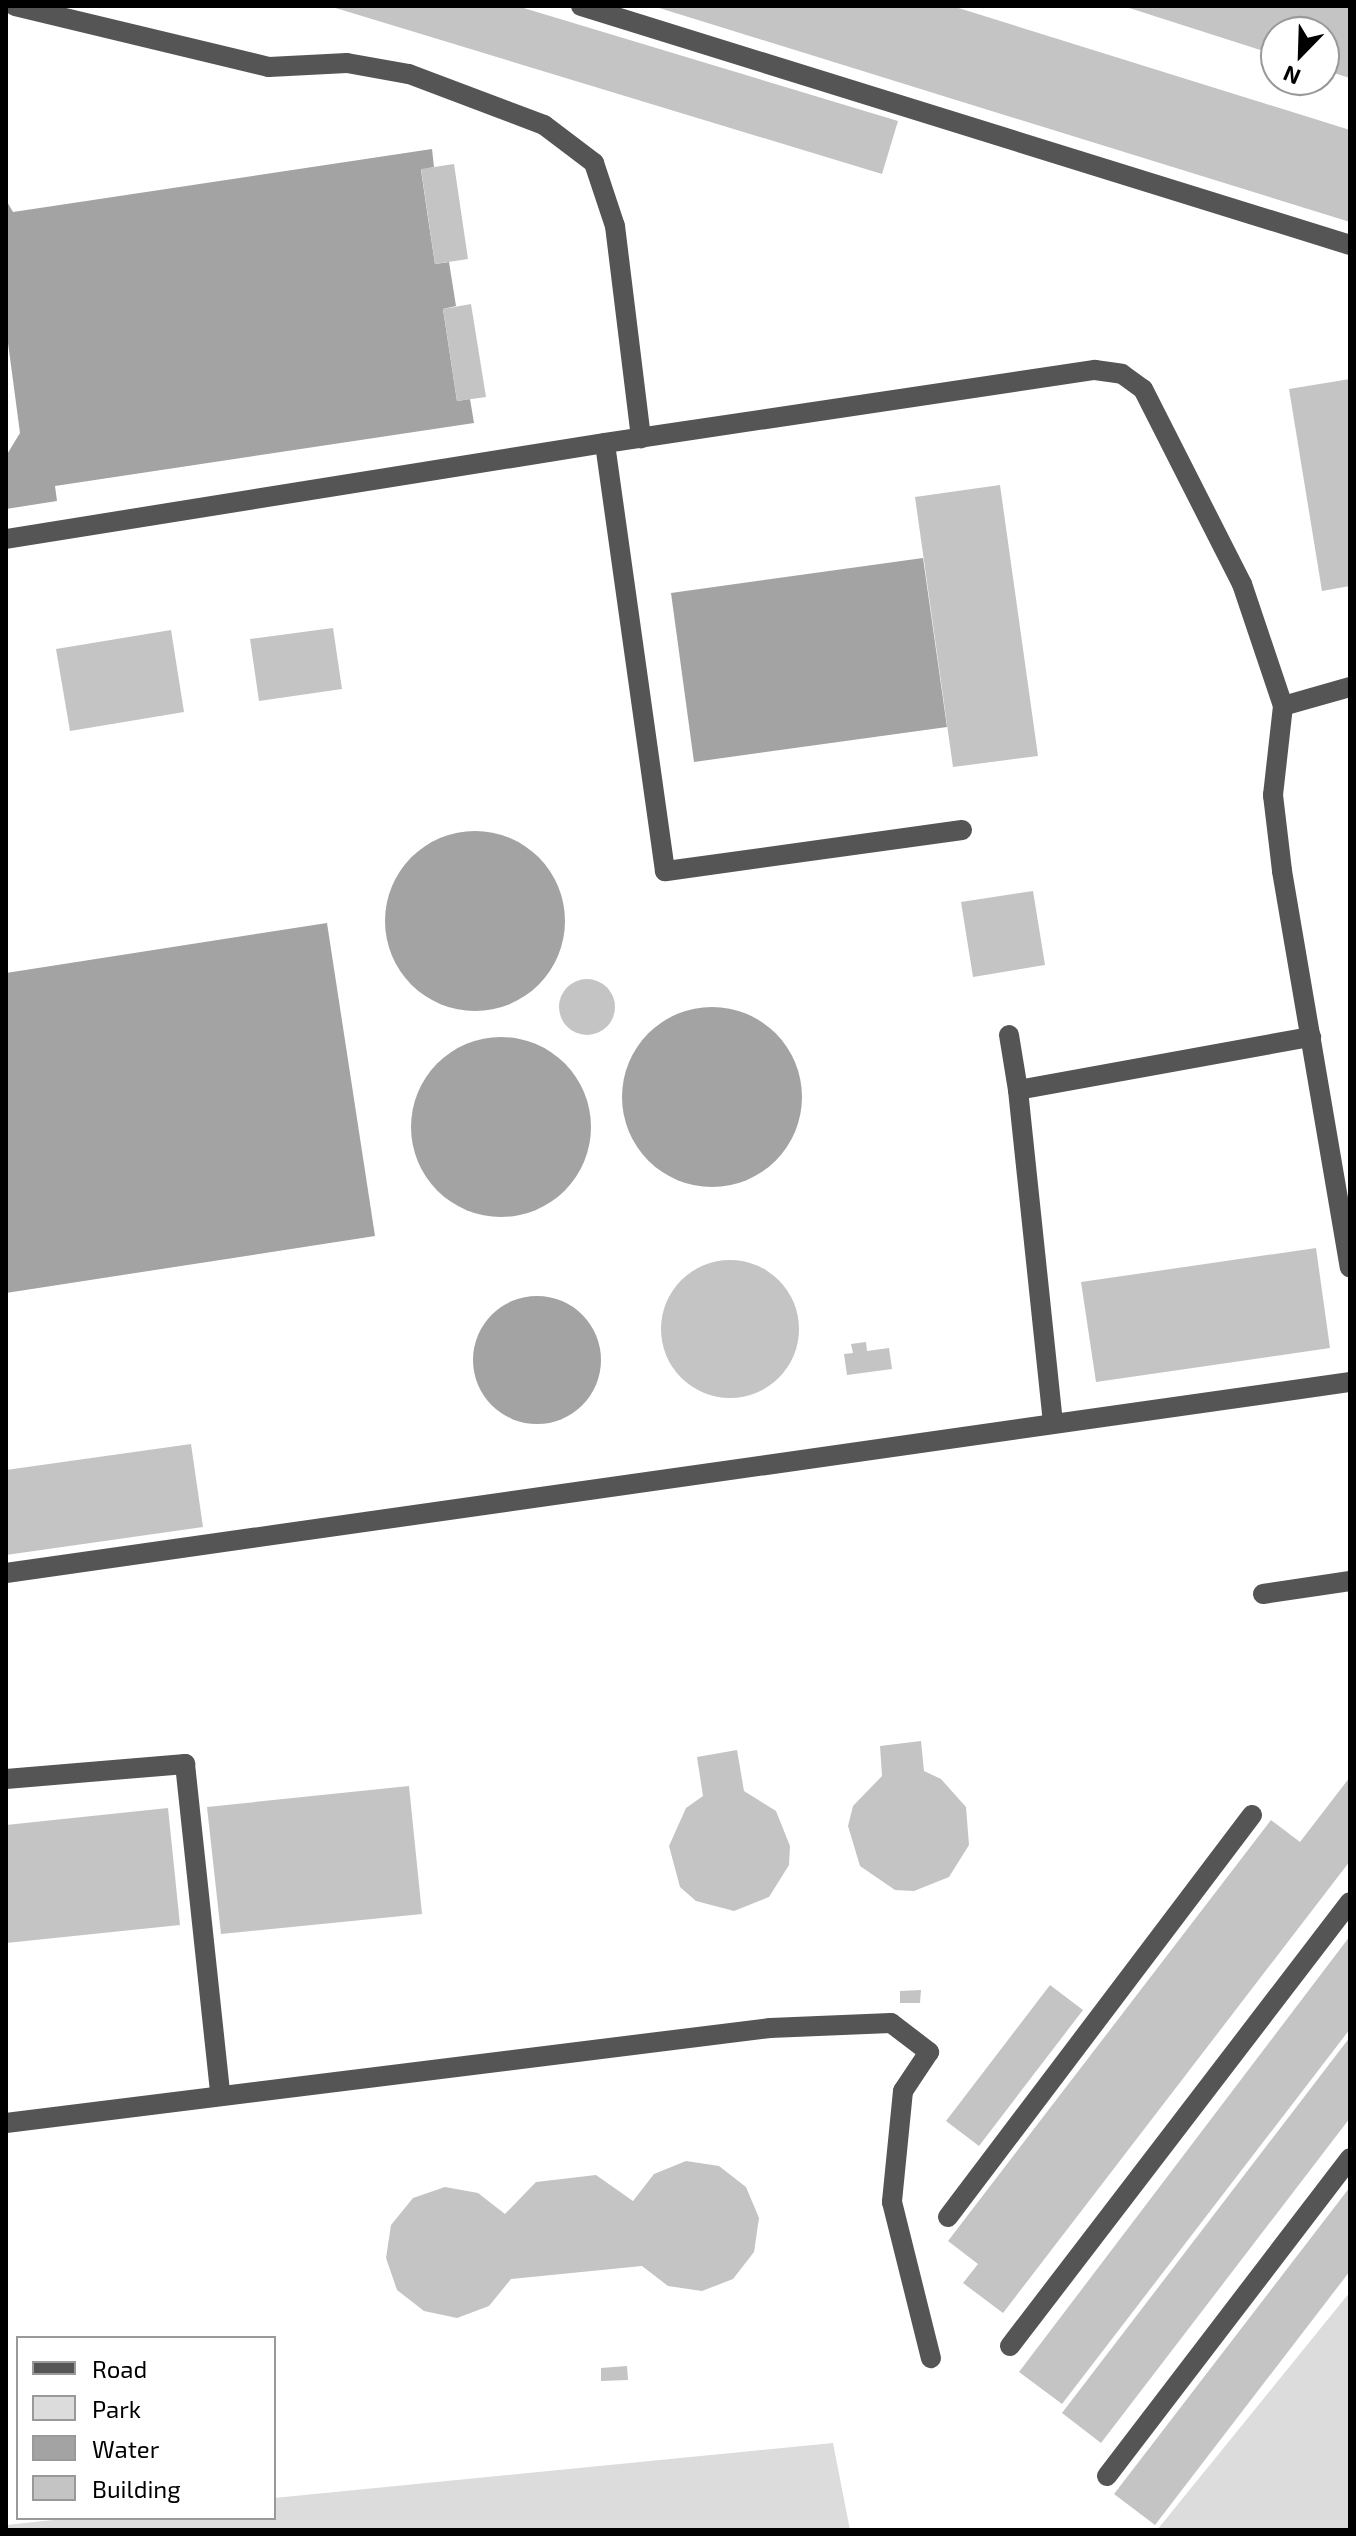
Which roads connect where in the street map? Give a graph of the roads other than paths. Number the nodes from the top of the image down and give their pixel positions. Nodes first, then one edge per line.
1 (15, 6) edge
2 (581, 6) edge
3 (39, 9) edge
4 (1350, 245) edge
5 (641, 438) junction
6 (605, 443) junction
7 (6, 539) edge
8 (1350, 687) edge
9 (1283, 706) junction
10 (962, 830) dead end
11 (1009, 1035) dead end
12 (1311, 1037) junction
13 (1018, 1090) junction
14 (1350, 1267) edge
15 (1350, 1382) edge
16 (1053, 1423) junction
17 (6, 1573) edge
18 (1350, 1581) edge
19 (1263, 1594) dead end
20 (6, 1779) edge
21 (1252, 1815) dead end
22 (1350, 1902) edge
23 (220, 2094) junction
24 (6, 2123) edge
25 (1350, 2158) edge
26 (948, 2217) dead end
27 (1010, 2346) dead end
28 (931, 2358) dead end
29 (1107, 2476) dead end

1 - 3 street
2 - 4 street
3 - 5 street
5 - 6 street
5 - 9 street
6 - 7 street
6 - 10 street
8 - 9 street
9 - 12 street
11 - 13 street
12 - 13 street
12 - 14 street
13 - 16 street
15 - 16 street
16 - 17 street
18 - 19 street
20 - 23 street
21 - 26 street
22 - 27 street
23 - 24 street
23 - 28 street
25 - 29 street

